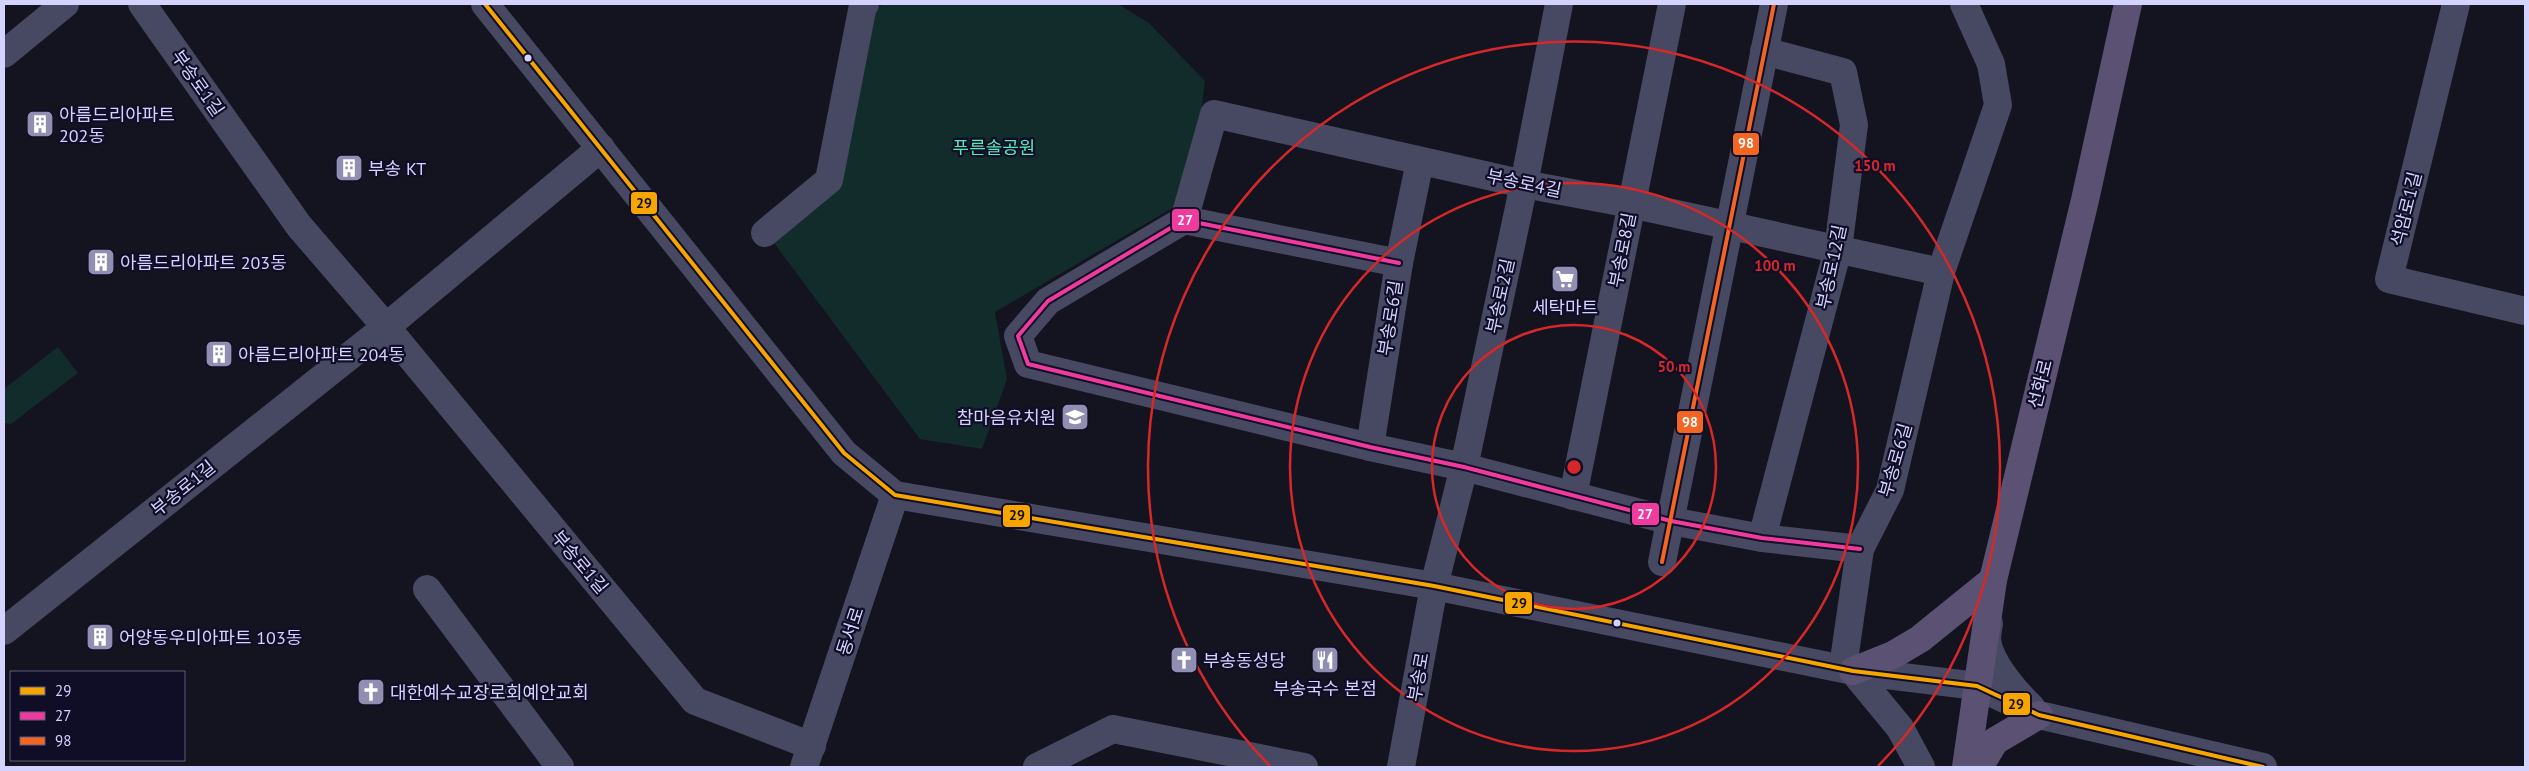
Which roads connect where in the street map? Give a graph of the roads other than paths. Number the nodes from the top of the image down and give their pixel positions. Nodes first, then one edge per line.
1 (66, 4) edge
2 (142, 4) edge
3 (485, 4) edge
4 (865, 4) edge
5 (1559, 4) edge
6 (1672, 4) edge
7 (1774, 4) edge
8 (1964, 4) edge
9 (2128, 4) edge
10 (2456, 4) edge
11 (1764, 51) junction
12 (4, 54) edge
13 (601, 148) junction
14 (1420, 161) junction
15 (1524, 184) junction
16 (1631, 204) junction
17 (1184, 220) junction
18 (1730, 225) junction
19 (765, 233) dead end
20 (1838, 249) junction
21 (1399, 263) junction
22 (1941, 272) junction
23 (2525, 311) edge
24 (386, 327) junction
25 (1370, 447) junction
26 (1464, 467) junction
27 (895, 495) junction
28 (1572, 496) junction
29 (1670, 521) junction
30 (1762, 538) junction
31 (1860, 548) junction
32 (1662, 562) dead end
33 (1993, 580) junction
34 (1434, 586) junction
35 (426, 589) dead end
36 (4, 631) edge
37 (1848, 669) junction
38 (1977, 686) junction
39 (2039, 715) junction
40 (808, 757) edge
41 (558, 767) edge
42 (1037, 767) edge
43 (1304, 767) edge
44 (1401, 767) edge
45 (1921, 767) edge
46 (1966, 767) edge
47 (1979, 767) edge
48 (2263, 767) edge

1 - 12 street
2 - 24 street, 부송로1길
3 - 13 street
4 - 19 street
5 - 15 street, 부송로2길
6 - 16 street, 부송로8길
7 - 11 street
8 - 22 street, 부송로6길
9 - 33 main road, 선화로
10 - 23 street, 석암로1길
11 - 18 street
11 - 20 street, 부송로12길
13 - 24 street, 부송로1길
13 - 27 street
14 - 15 street, 부송로4길
14 - 17 street, 부송로4길
14 - 21 street, 부송로6길
15 - 16 street, 부송로4길
15 - 26 street, 부송로2길
16 - 18 street, 부송로4길
16 - 28 street, 부송로8길
17 - 21 street
17 - 25 street
18 - 20 street, 부송로4길
18 - 29 street
20 - 22 street, 부송로4길
20 - 30 street, 부송로12길
21 - 25 street, 부송로6길
22 - 31 street, 부송로6길
24 - 36 street, 부송로1길
24 - 40 street, 부송로1길
25 - 26 street
26 - 28 street
26 - 34 street, 부송로2길
27 - 34 street
27 - 40 street, 동서로
28 - 29 street
29 - 30 street
29 - 32 street
30 - 31 street
31 - 37 street, 부송로6길
33 - 37 main road
33 - 38 main road, 선화로
33 - 39 street
34 - 37 street
34 - 44 street, 부송로
35 - 41 street
37 - 38 street
37 - 45 street
38 - 39 street
38 - 46 main road, 선화로
39 - 47 main road
39 - 48 street
42 - 43 street

